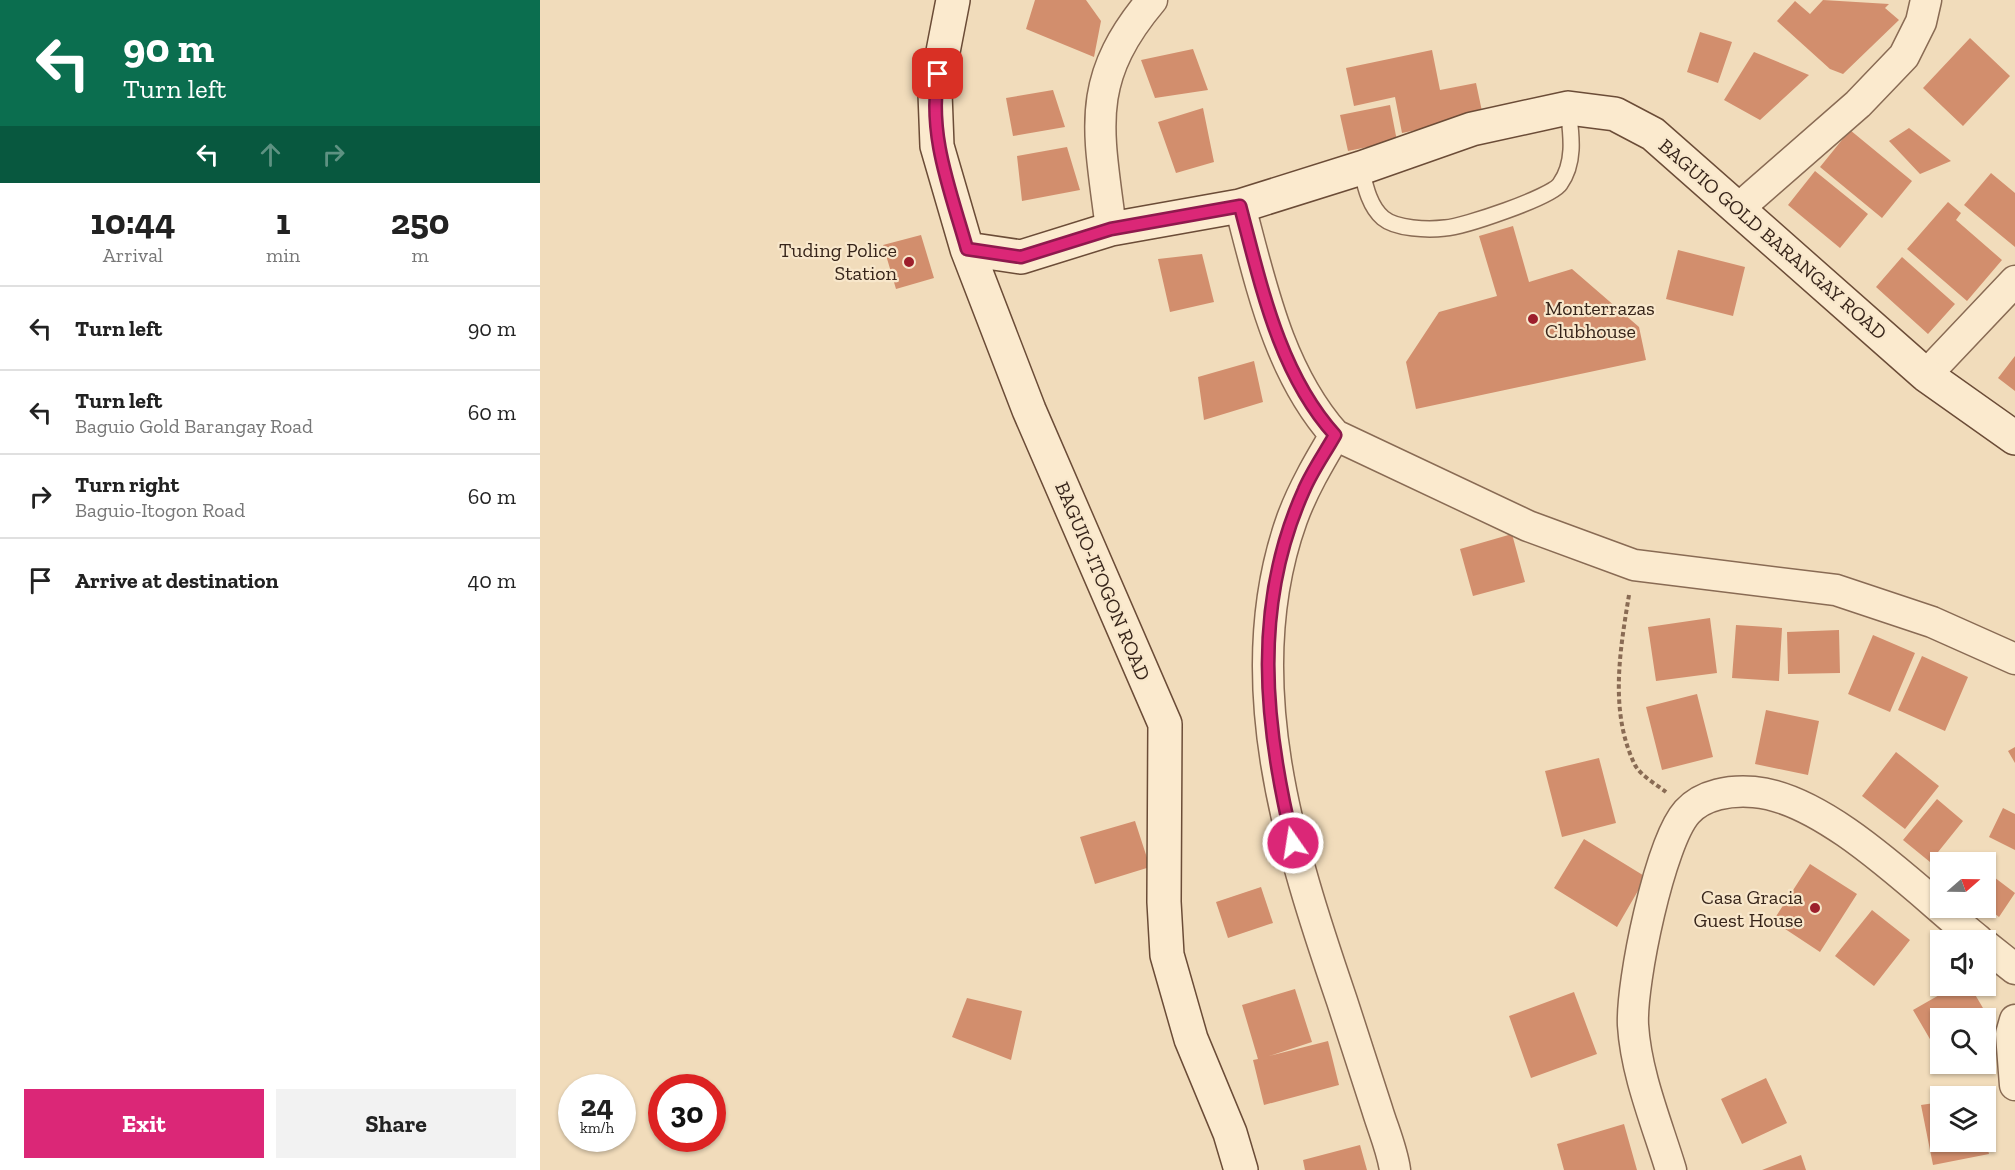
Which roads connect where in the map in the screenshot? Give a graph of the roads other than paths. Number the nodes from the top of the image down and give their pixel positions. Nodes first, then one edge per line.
1 (953, 0) edge
2 (1152, 0) edge
3 (1926, 0) edge
4 (1568, 108) junction
5 (1361, 168) junction
6 (1240, 206) junction
7 (1739, 208) junction
8 (1111, 229) junction
9 (967, 249) junction
10 (1021, 257) junction
11 (2015, 281) edge
12 (986, 297) junction
13 (1926, 375) junction
14 (1335, 435) junction
15 (2015, 438) edge
16 (2015, 659) edge
17 (1966, 930) edge
18 (1996, 954) edge
19 (2015, 969) edge
20 (2015, 1020) edge
21 (2015, 1085) edge
22 (1241, 1170) edge
23 (1395, 1170) edge
24 (1671, 1170) edge

1 - 9 street, BAGUIO-ITOGON ROAD
2 - 8 street
3 - 7 street
4 - 5 street, BAGUIO GOLD BARANGAY ROAD
4 - 5 lane
4 - 7 street, BAGUIO GOLD BARANGAY ROAD
5 - 6 street, BAGUIO GOLD BARANGAY ROAD
6 - 8 street, BAGUIO GOLD BARANGAY ROAD
6 - 14 street
7 - 13 street, BAGUIO GOLD BARANGAY ROAD
8 - 10 street, BAGUIO GOLD BARANGAY ROAD
9 - 10 street, BAGUIO GOLD BARANGAY ROAD
9 - 12 street, BAGUIO-ITOGON ROAD
10 - 12 street
11 - 13 street
12 - 22 street, BAGUIO-ITOGON ROAD
13 - 15 street, BAGUIO GOLD BARANGAY ROAD
14 - 16 street
14 - 23 street
17 - 24 street
18 - 19 street
20 - 21 street

